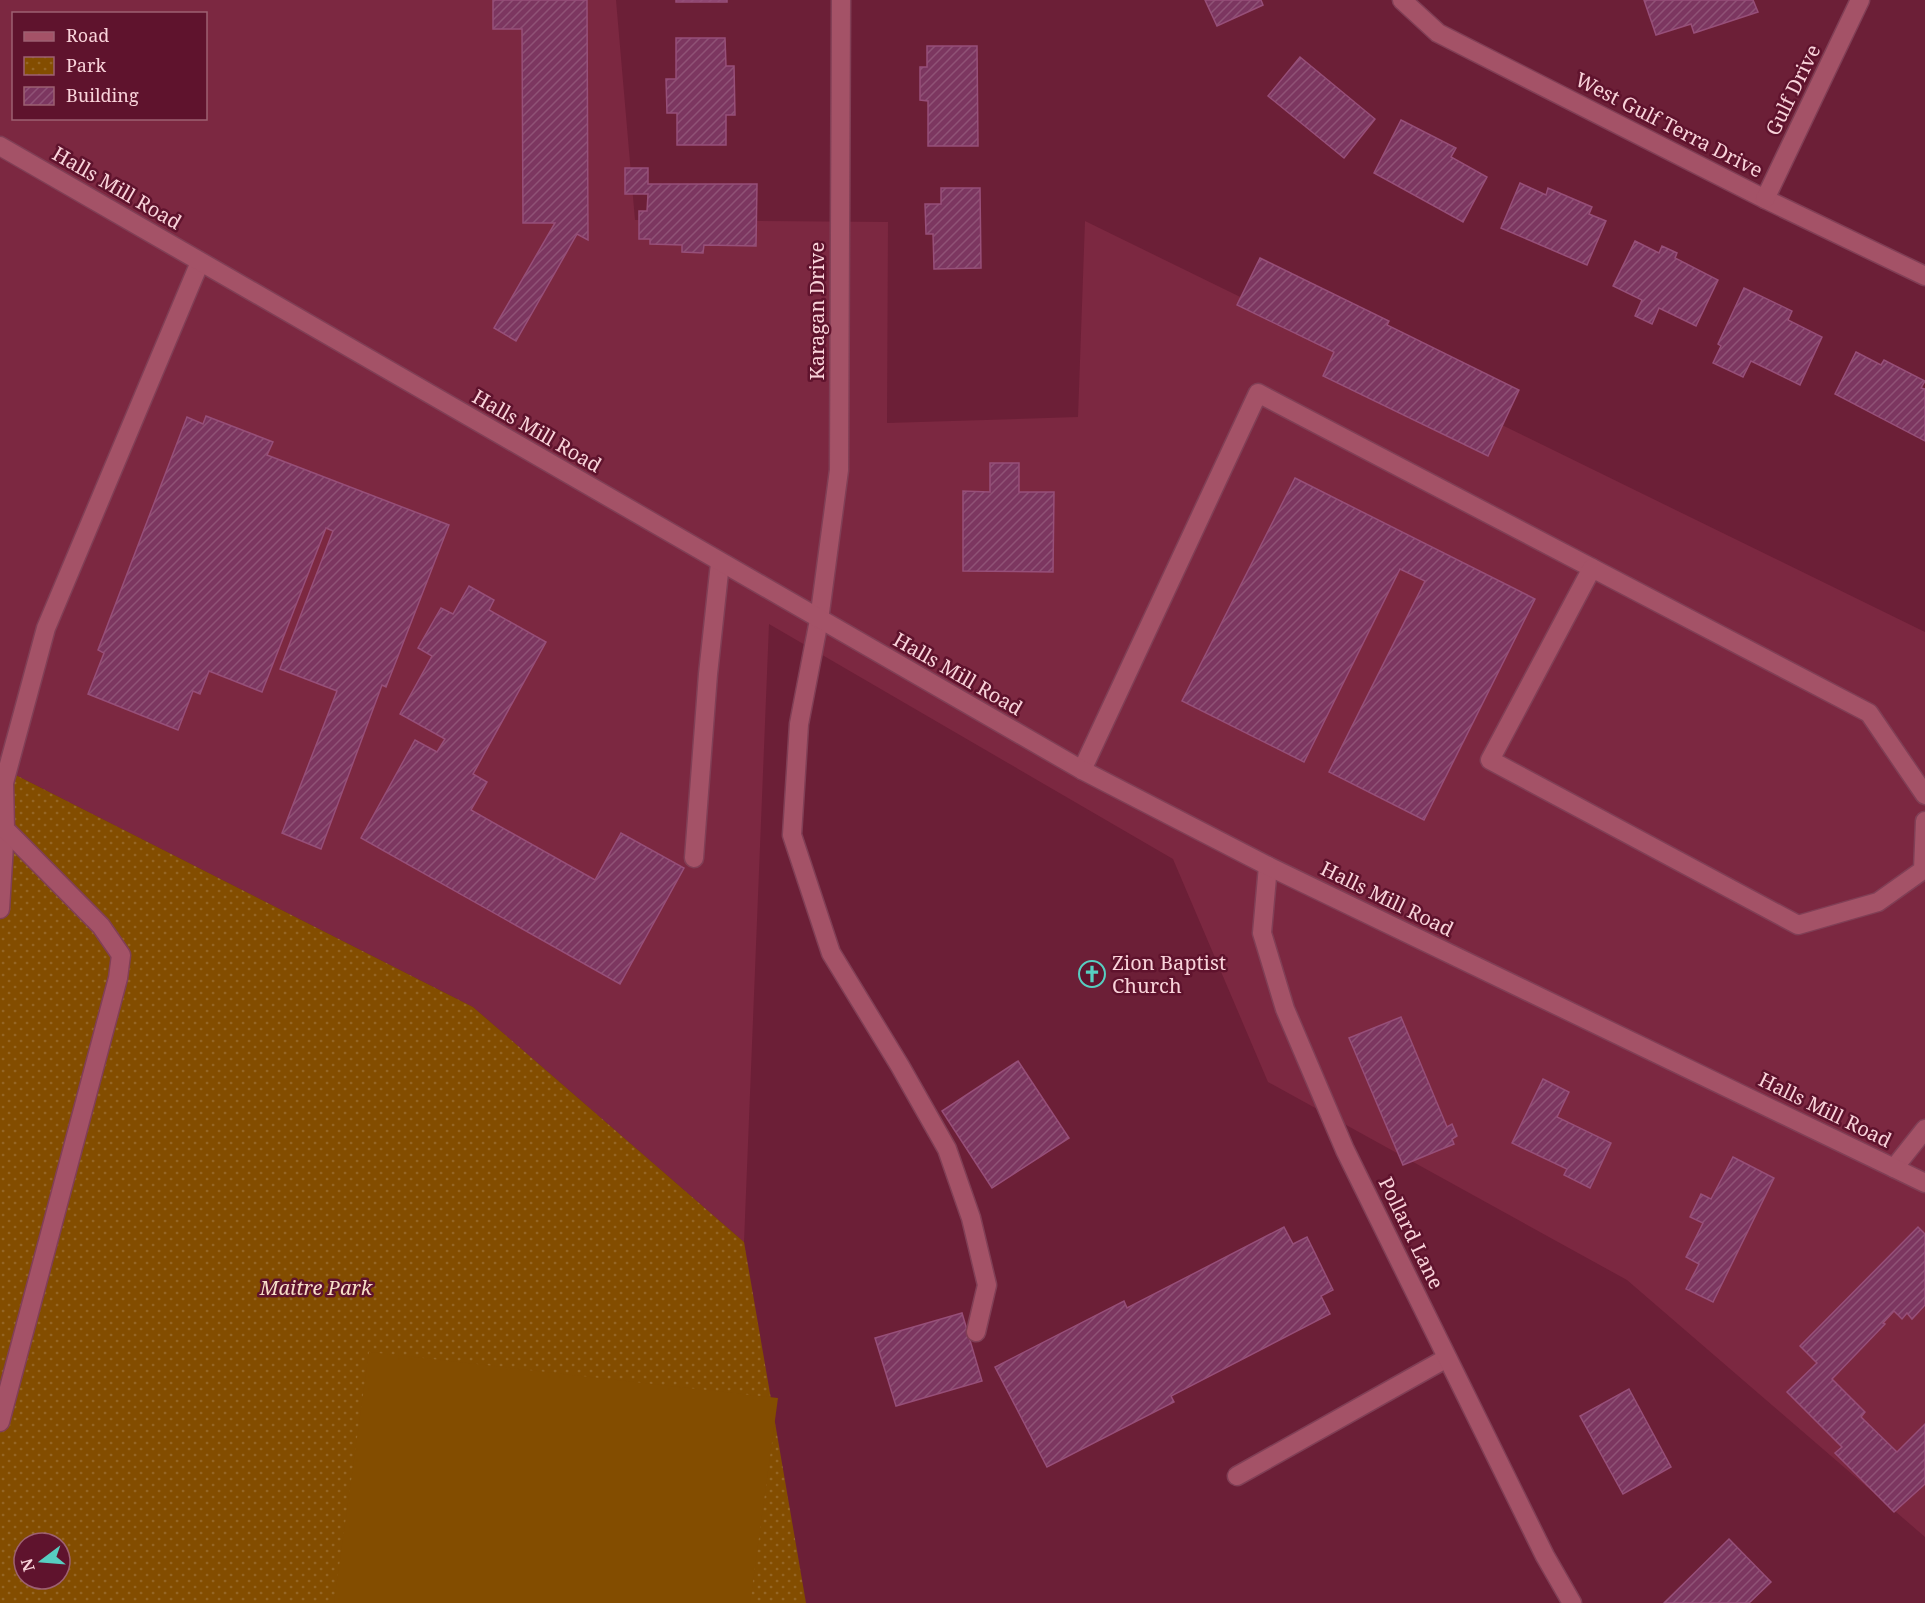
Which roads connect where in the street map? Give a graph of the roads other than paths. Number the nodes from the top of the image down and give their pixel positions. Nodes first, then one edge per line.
1 (841, 0) edge
2 (1402, 0) edge
3 (1860, 0) edge
4 (0, 146) edge
5 (1766, 199) junction
6 (200, 262) junction
7 (1925, 276) edge
8 (720, 563) junction
9 (1592, 568) junction
10 (819, 620) junction
11 (1082, 770) junction
12 (1925, 795) edge
13 (1925, 821) edge
14 (5, 829) junction
15 (694, 858) dead end
16 (1268, 866) junction
17 (0, 909) edge
18 (1925, 1129) edge
19 (1894, 1168) junction
20 (1925, 1183) edge
21 (976, 1332) dead end
22 (1447, 1358) junction
23 (0, 1422) edge
24 (1237, 1476) dead end
25 (1572, 1603) edge

1 - 10 street, Karagan Drive
2 - 5 street, West Gulf Terra Drive
3 - 5 street, Gulf Drive
4 - 6 street, Halls Mill Road
5 - 7 street, West Gulf Terra Drive
6 - 8 street, Halls Mill Road
6 - 14 street
8 - 10 street, Halls Mill Road
8 - 15 street
9 - 11 street
9 - 12 street
9 - 13 street
10 - 11 street, Halls Mill Road
10 - 21 street, Karagan Drive
11 - 16 street, Halls Mill Road
14 - 17 street
14 - 23 street
16 - 19 street, Halls Mill Road
16 - 22 street, Pollard Lane
18 - 19 street
19 - 20 street, Halls Mill Road
22 - 24 street
22 - 25 street, Pollard Lane

